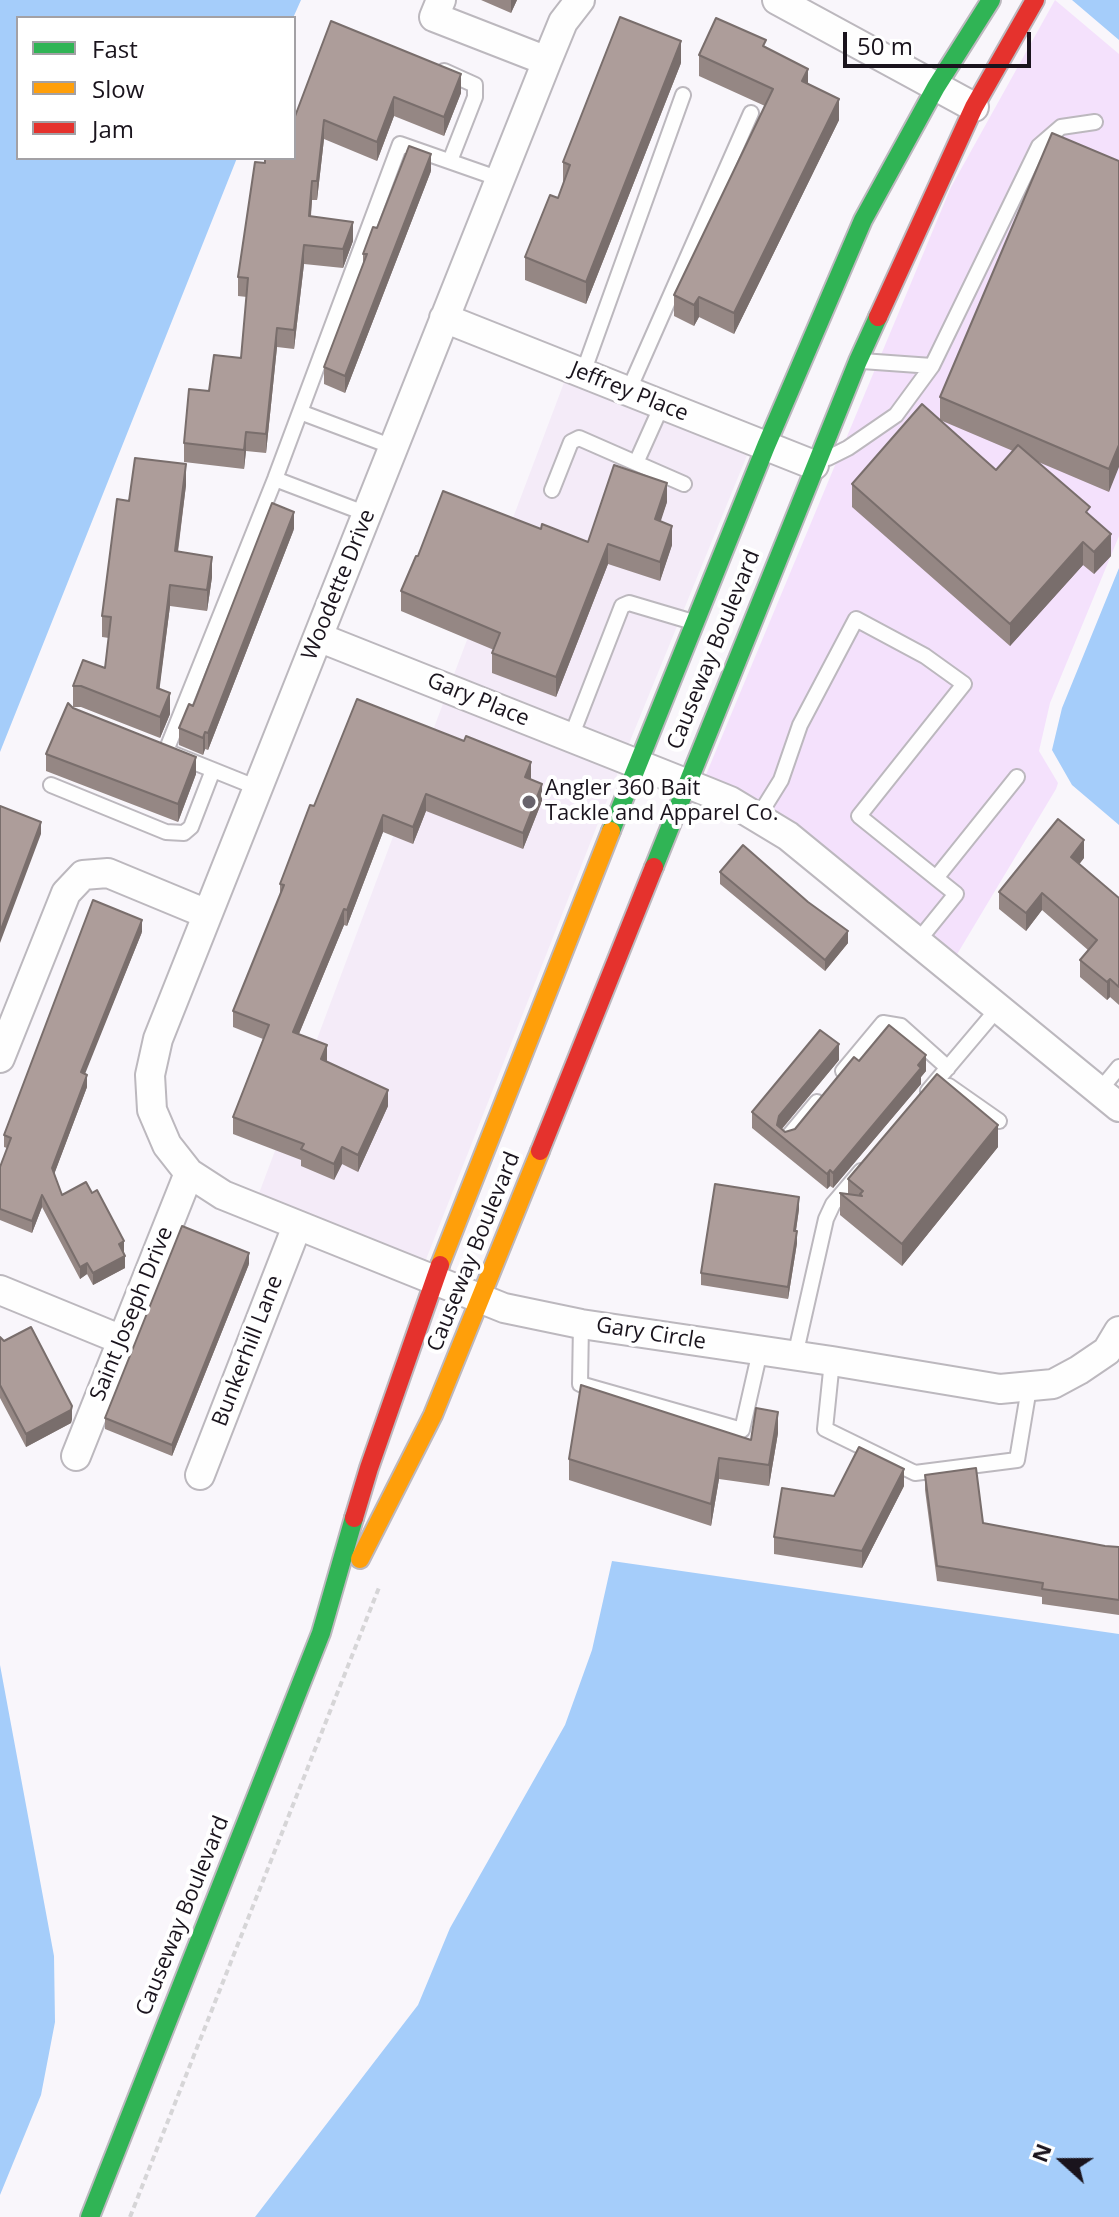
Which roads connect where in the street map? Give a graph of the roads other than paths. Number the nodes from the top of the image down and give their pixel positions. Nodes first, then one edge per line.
1 (441, 0) edge
2 (580, 0) edge
3 (777, 0) edge
4 (991, 0) edge
5 (1035, 0) edge
6 (547, 61) junction
7 (435, 68) edge
8 (936, 87) junction
9 (683, 95) dead end
10 (974, 107) junction
11 (751, 113) dead end
12 (1095, 122) dead end
13 (450, 161) junction
14 (500, 179) junction
15 (444, 318) junction
16 (858, 361) junction
17 (932, 366) junction
18 (583, 373) junction
19 (628, 392) junction
20 (662, 405) junction
21 (300, 412) junction
22 (766, 446) junction
23 (393, 447) junction
24 (636, 463) junction
25 (814, 465) junction
26 (275, 479) junction
27 (684, 484) dead end
28 (552, 490) dead end
29 (367, 514) junction
30 (694, 623) junction
31 (318, 637) junction
32 (571, 737) junction
33 (152, 746) edge
34 (166, 751) junction
35 (637, 764) junction
36 (213, 770) junction
37 (1017, 777) dead end
38 (687, 783) junction
39 (51, 785) dead end
40 (258, 788) junction
41 (758, 817) junction
42 (936, 878) junction
43 (207, 914) junction
44 (918, 941) junction
45 (999, 1007) junction
46 (0, 1058) edge
47 (1119, 1067) edge
48 (944, 1073) junction
49 (1110, 1099) edge
50 (920, 1101) edge
51 (999, 1121) edge
52 (787, 1138) edge
53 (872, 1158) edge
54 (189, 1173) junction
55 (297, 1226) junction
56 (434, 1280) junction
57 (0, 1290) edge
58 (481, 1298) junction
59 (581, 1324) junction
60 (1119, 1331) edge
61 (122, 1340) junction
62 (760, 1351) junction
63 (795, 1356) junction
64 (832, 1361) junction
65 (1029, 1388) junction
66 (76, 1456) dead end
67 (200, 1475) dead end
68 (321, 1633) junction
69 (90, 2217) edge

1 - 6 street
2 - 6 street, Woodette Drive
3 - 8 street
4 - 8 street, Causeway Boulevard
5 - 10 street, Causeway Boulevard
6 - 14 street, Woodette Drive
7 - 13 lane
8 - 10 street
8 - 22 street, Causeway Boulevard
9 - 18 lane
10 - 16 street, Causeway Boulevard
11 - 19 lane
12 - 17 lane
13 - 14 lane
13 - 21 lane
14 - 15 street, Woodette Drive
15 - 18 street, Jeffrey Place
15 - 23 street, Woodette Drive
16 - 17 lane
16 - 25 street, Causeway Boulevard
17 - 25 lane
18 - 19 street, Jeffrey Place
19 - 20 street, Jeffrey Place
20 - 22 street, Jeffrey Place
20 - 24 lane
21 - 23 lane
21 - 26 lane
22 - 25 street, Jeffrey Place
22 - 30 street, Causeway Boulevard
23 - 29 street, Woodette Drive
24 - 27 lane
24 - 28 lane
25 - 38 street, Causeway Boulevard
26 - 29 lane
26 - 34 lane
29 - 31 street, Woodette Drive
30 - 32 lane
30 - 35 street, Causeway Boulevard
31 - 32 street, Gary Place
31 - 40 street, Woodette Drive
32 - 35 street, Gary Place
33 - 34 lane
34 - 36 lane
35 - 38 street
35 - 56 street, Causeway Boulevard
36 - 39 lane
36 - 40 lane
37 - 42 lane
38 - 41 street
38 - 58 street, Causeway Boulevard
40 - 43 street, Woodette Drive
41 - 42 lane
41 - 44 street
42 - 44 lane
43 - 46 street
43 - 54 street, Woodette Drive
44 - 45 street
45 - 48 lane
45 - 49 street
47 - 49 lane
48 - 50 lane
48 - 51 lane
48 - 52 lane
53 - 63 lane
54 - 55 street, Gary Circle
54 - 61 street, Saint Joseph Drive
55 - 56 street, Gary Circle
55 - 67 street, Bunkerhill Lane
56 - 58 street, Gary Circle
56 - 68 street, Causeway Boulevard
57 - 61 street
58 - 59 street, Gary Circle
58 - 68 street, Causeway Boulevard
59 - 62 street, Gary Circle
59 - 62 lane
60 - 65 street, Gary Circle
61 - 66 street, Saint Joseph Drive
62 - 63 street, Gary Circle
63 - 64 street, Gary Circle
64 - 65 street, Gary Circle
64 - 65 lane
68 - 69 street, Causeway Boulevard

